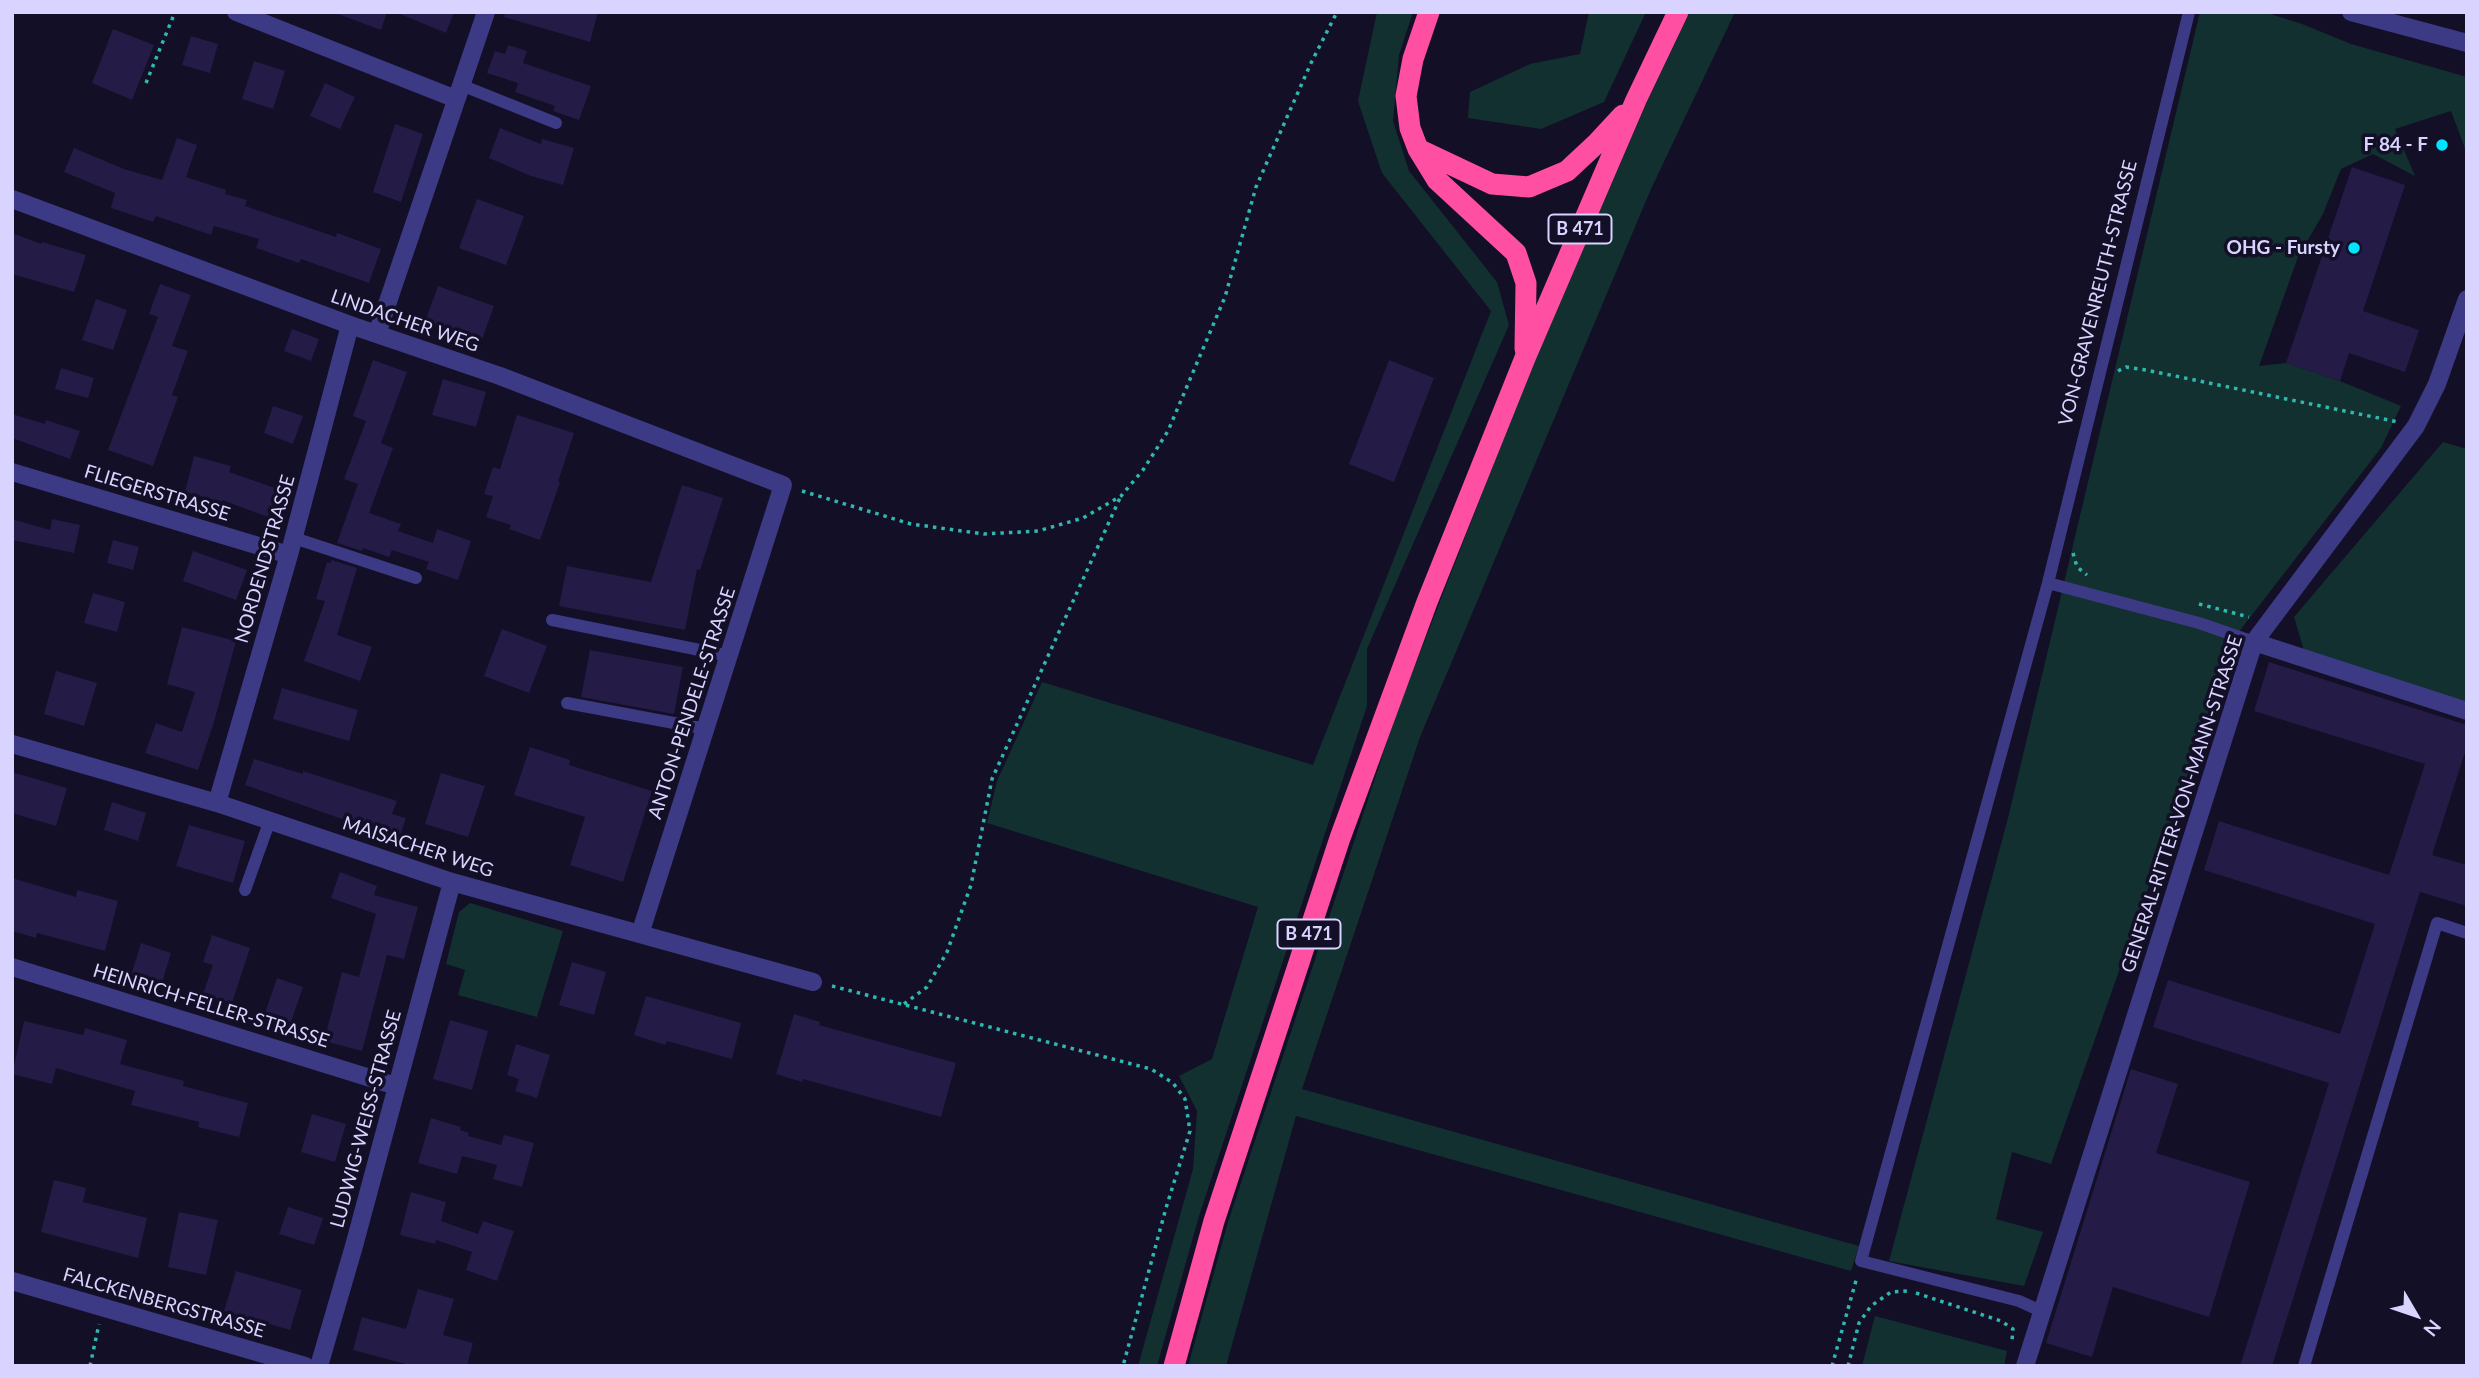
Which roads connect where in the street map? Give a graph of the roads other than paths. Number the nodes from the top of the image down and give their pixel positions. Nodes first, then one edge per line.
1 (236, 12) edge
2 (485, 12) edge
3 (1429, 12) edge
4 (1678, 12) edge
5 (2189, 12) edge
6 (2351, 12) edge
7 (2467, 43) edge
8 (459, 92) junction
9 (1636, 100) junction
10 (556, 123) dead end
11 (1418, 149) junction
12 (12, 199) edge
13 (2467, 299) edge
14 (350, 325) junction
15 (377, 334) junction
16 (1525, 358) junction
17 (12, 472) edge
18 (783, 485) joint
19 (292, 546) junction
20 (416, 578) dead end
21 (2048, 583) junction
22 (552, 620) dead end
23 (2254, 642) junction
24 (729, 656) junction
25 (567, 703) dead end
26 (2467, 711) edge
27 (706, 729) junction
28 (12, 744) edge
29 (217, 803) junction
30 (270, 820) junction
31 (452, 881) junction
32 (245, 890) dead end
33 (2467, 933) edge
34 (640, 934) junction
35 (12, 967) edge
36 (813, 982) road end
37 (396, 1086) junction
38 (12, 1281) edge
39 (2041, 1311) junction
40 (305, 1366) edge
41 (319, 1366) edge
42 (1174, 1366) edge
43 (2025, 1366) edge
44 (2304, 1366) edge

1 - 8 street
2 - 8 street
3 - 11 highway
4 - 9 highway, B 471
5 - 21 lane, VON-GRAVENREUTH-STRASSE
6 - 7 street
8 - 10 lane
8 - 15 street
9 - 11 highway
9 - 16 highway, B 471
11 - 16 highway
12 - 14 street, LINDACHER WEG
13 - 23 street, GENERAL-RITTER-VON-MANN-STRASSE
14 - 15 street, LINDACHER WEG
14 - 19 street, NORDENDSTRASSE
15 - 18 street, LINDACHER WEG
16 - 42 highway, B 471
17 - 19 street, FLIEGERSTRASSE
18 - 24 street, ANTON-PENDELE-STRASSE
19 - 20 lane
19 - 29 street, NORDENDSTRASSE
21 - 23 lane
21 - 39 lane, VON-GRAVENREUTH-STRASSE
22 - 24 lane
23 - 26 street
23 - 39 street, GENERAL-RITTER-VON-MANN-STRASSE
24 - 27 street, ANTON-PENDELE-STRASSE
25 - 27 lane
27 - 34 street, ANTON-PENDELE-STRASSE
28 - 29 street, MAISACHER WEG
29 - 30 street, MAISACHER WEG
30 - 31 street, MAISACHER WEG
30 - 32 lane
31 - 34 street, MAISACHER WEG
31 - 37 street, LUDWIG-WEISS-STRASSE
33 - 44 lane
34 - 36 street, MAISACHER WEG
35 - 37 street, HEINRICH-FELLER-STRASSE
37 - 41 street, LUDWIG-WEISS-STRASSE
38 - 40 street, FALCKENBERGSTRASSE
39 - 43 street, GENERAL-RITTER-VON-MANN-STRASSE

